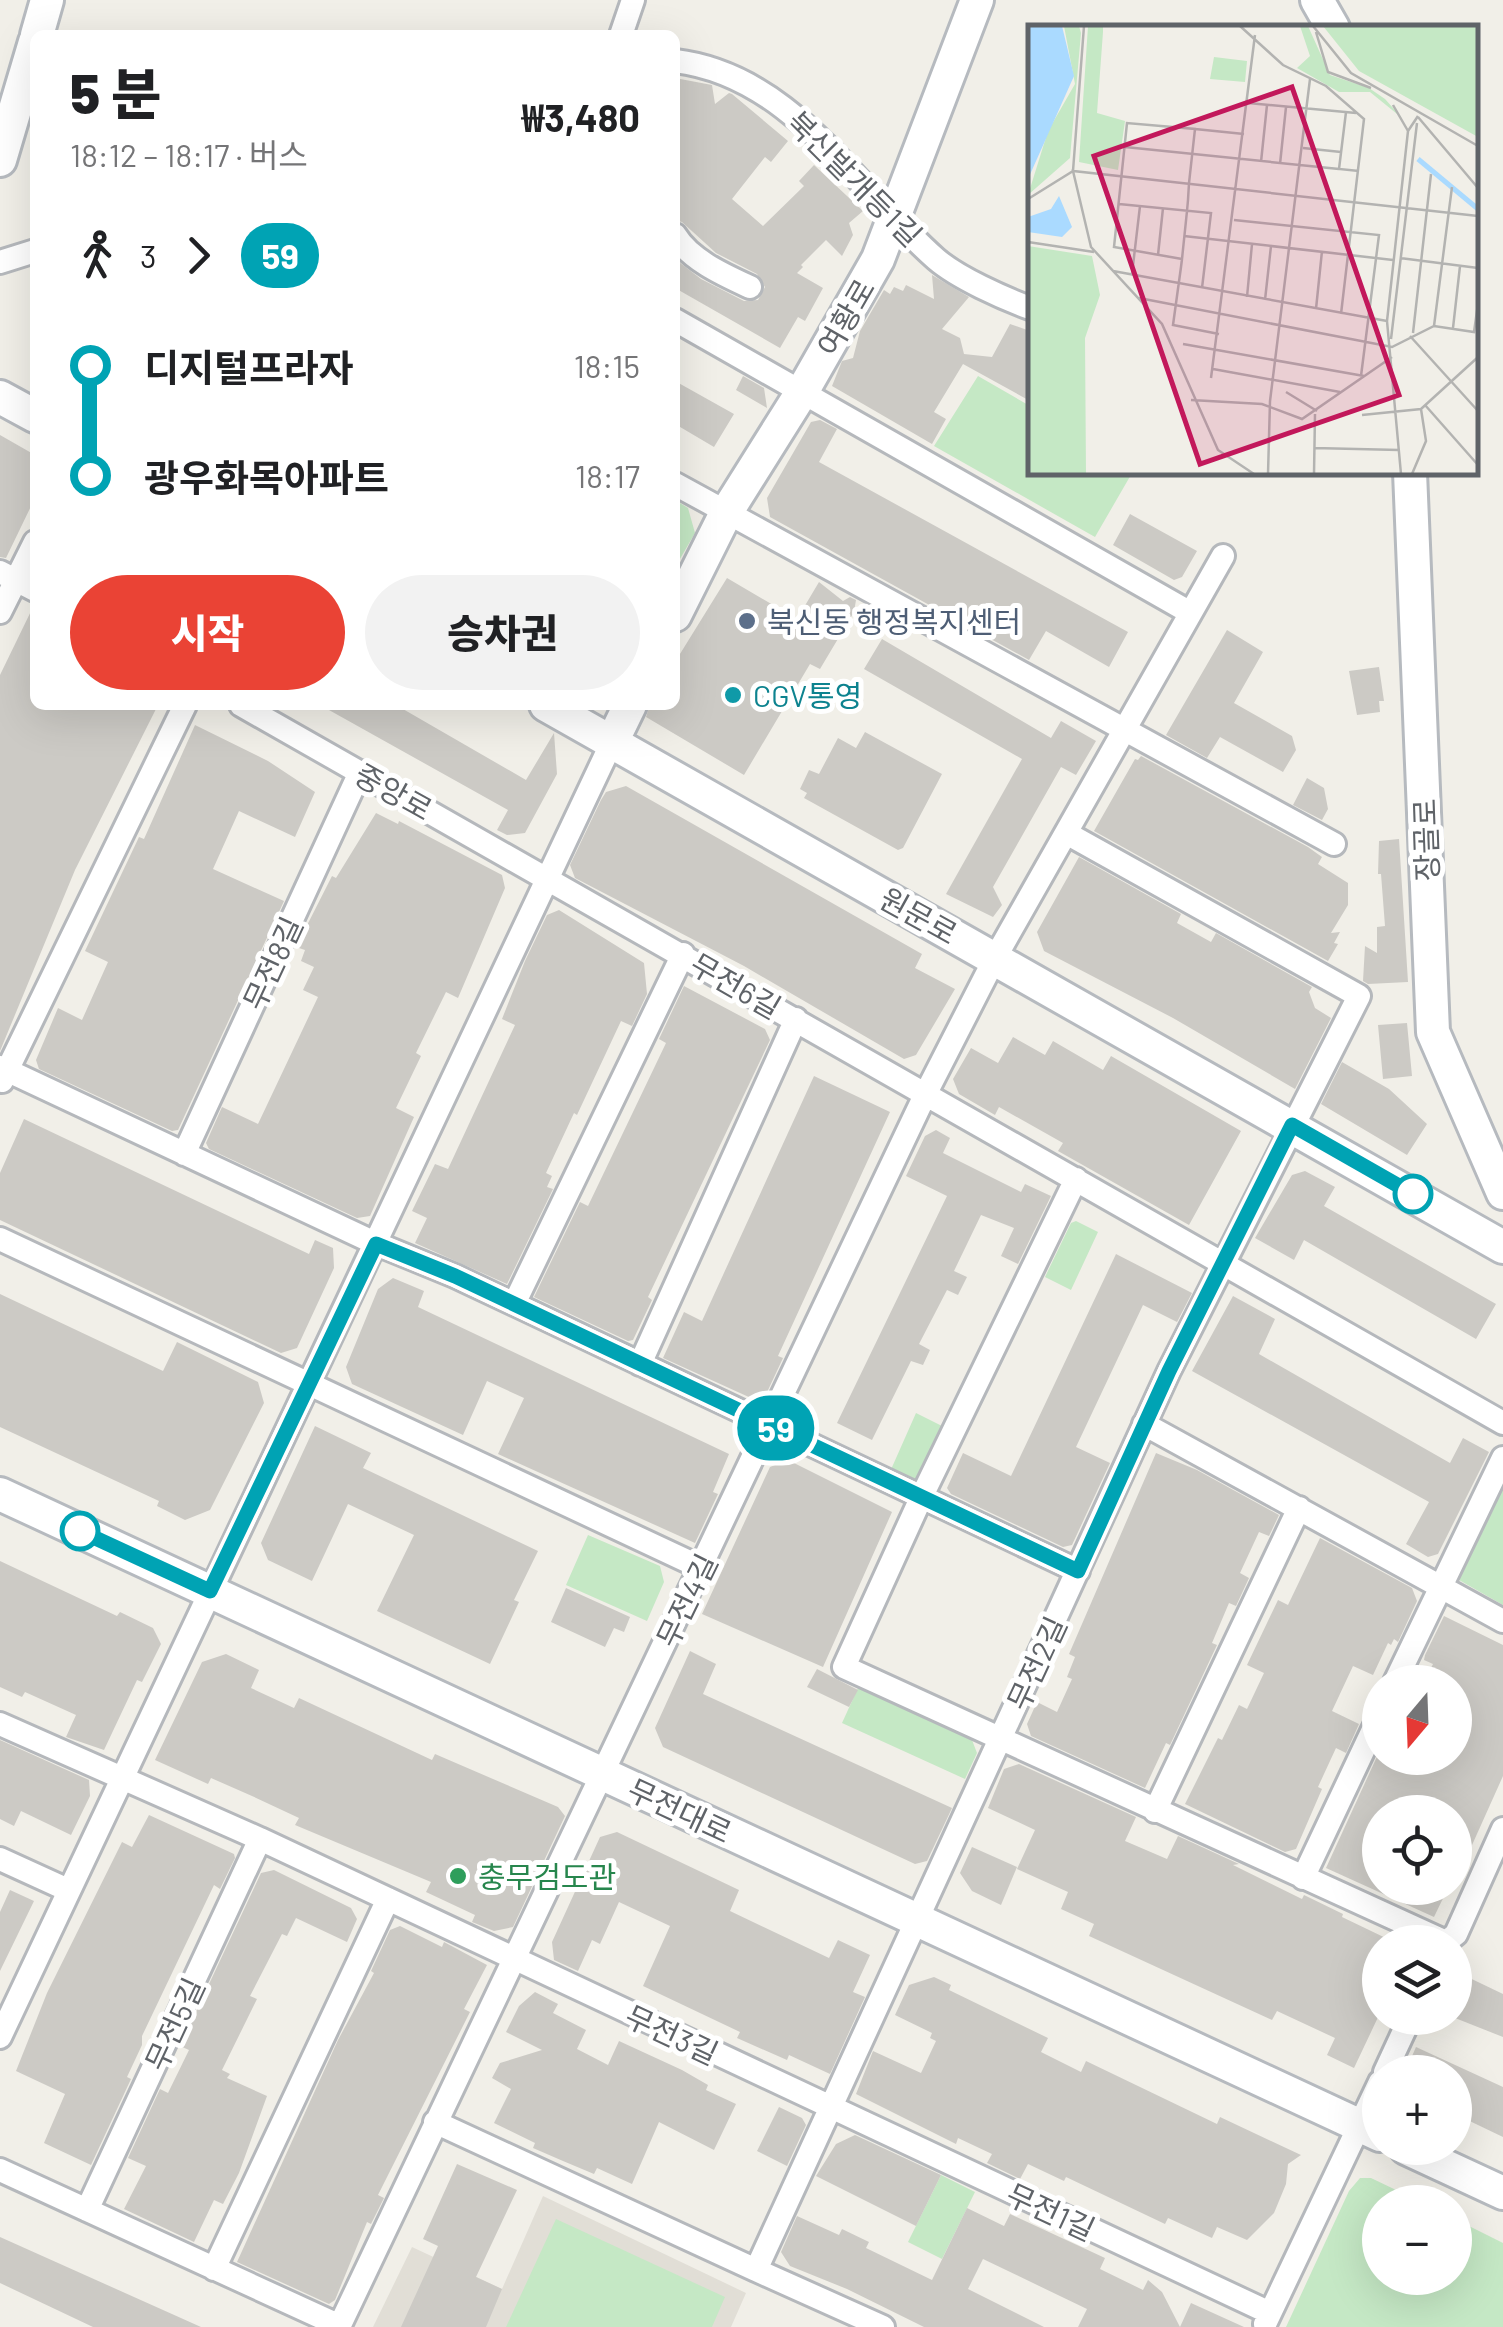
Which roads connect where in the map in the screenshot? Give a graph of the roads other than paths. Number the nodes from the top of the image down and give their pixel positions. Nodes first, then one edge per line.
1 (48, 0) edge
2 (633, 0) edge
3 (977, 0) edge
4 (1317, 0) edge
5 (1331, 25) edge
6 (39, 30) edge
7 (623, 30) edge
8 (30, 58) edge
9 (680, 62) edge
10 (0, 160) edge
11 (894, 218) junction
12 (680, 239) edge
13 (30, 253) edge
14 (0, 262) edge
15 (750, 287) dead end
16 (1028, 307) edge
17 (680, 323) edge
18 (802, 392) junction
19 (0, 397) edge
20 (30, 413) edge
21 (1410, 475) edge
22 (680, 487) edge
23 (726, 514) junction
24 (30, 553) edge
25 (1223, 556) dead end
26 (17, 580) edge
27 (680, 606) edge
28 (0, 612) edge
29 (1189, 612) junction
30 (183, 710) edge
31 (250, 710) edge
32 (555, 710) edge
33 (628, 710) edge
34 (1124, 731) junction
35 (612, 742) junction
36 (360, 772) junction
37 (1068, 834) junction
38 (1334, 844) dead end
39 (546, 876) junction
40 (682, 954) junction
41 (995, 958) junction
42 (796, 1019) junction
43 (2, 1074) edge
44 (926, 1093) junction
45 (1292, 1125) junction
46 (184, 1154) junction
47 (1076, 1179) junction
48 (1503, 1193) edge
49 (0, 1240) edge
50 (376, 1244) junction
51 (1503, 1247) edge
52 (1222, 1262) junction
53 (514, 1304) junction
54 (640, 1364) junction
55 (308, 1386) junction
56 (1144, 1424) junction
57 (1503, 1424) edge
58 (770, 1426) junction
59 (1503, 1458) edge
60 (0, 1494) edge
61 (922, 1498) junction
62 (1299, 1508) junction
63 (702, 1568) junction
64 (1078, 1571) junction
65 (1441, 1586) junction
66 (210, 1591) junction
67 (1503, 1620) edge
68 (1403, 1665) edge
69 (0, 1724) edge
70 (1001, 1738) junction
71 (1362, 1753) edge
72 (601, 1774) junction
73 (123, 1778) junction
74 (1155, 1811) junction
75 (1503, 1830) edge
76 (260, 1839) junction
77 (0, 1858) edge
78 (1303, 1878) junction
79 (68, 1890) junction
80 (388, 1899) junction
81 (919, 1920) junction
82 (1408, 1925) edge
83 (1460, 1925) edge
84 (512, 1959) junction
85 (0, 2037) edge
86 (832, 2109) junction
87 (436, 2122) junction
88 (1362, 2127) edge
89 (1362, 2146) edge
90 (1443, 2165) edge
91 (0, 2170) edge
92 (1503, 2193) edge
93 (87, 2210) junction
94 (214, 2269) junction
95 (756, 2270) junction
96 (1267, 2320) edge
97 (340, 2327) edge
98 (883, 2327) edge

1 - 6 street
2 - 7 street
3 - 11 street, 여황로
4 - 5 street
8 - 10 street
9 - 11 street, 북신발개등1길
11 - 16 street, 북신발개등1길
11 - 18 street, 여황로
12 - 15 street
13 - 14 street
17 - 18 street
18 - 23 street, 여황로
18 - 29 street
19 - 20 street
21 - 48 street, 장골로
22 - 23 street
23 - 27 street, 여황로
23 - 34 street
24 - 26 street
25 - 29 street, 무전4길
26 - 28 street
29 - 34 street, 무전4길
30 - 43 street
31 - 36 street, 중앙로
32 - 35 street, 원문로
33 - 35 street
34 - 37 street, 무전4길
34 - 38 street
35 - 39 street
35 - 41 street, 원문로
36 - 39 street, 중앙로
36 - 46 street, 무전8길
37 - 41 street, 무전4길
37 - 45 street
39 - 40 street, 무전6길
39 - 50 street
40 - 42 street, 무전6길
40 - 53 street
41 - 44 street, 무전4길
41 - 45 street, 원문로
42 - 44 street, 무전6길
42 - 54 street
43 - 46 street
44 - 47 street
44 - 58 street, 무전4길
45 - 51 street, 원문로
45 - 52 street, 무전2길
46 - 50 street
47 - 52 street
47 - 61 street
49 - 55 street
50 - 53 street
50 - 55 street
52 - 56 street, 무전2길
52 - 57 street
53 - 54 street
54 - 58 street
55 - 63 street
55 - 66 street
56 - 62 street
56 - 64 street, 무전2길
58 - 61 street
58 - 63 street, 무전4길
59 - 65 street
60 - 66 street, 무전대로
61 - 64 street
61 - 70 street
62 - 65 street
62 - 74 street
63 - 72 street, 무전4길
64 - 70 street, 무전2길
65 - 67 street
65 - 68 street
66 - 72 street, 무전대로
66 - 73 street
69 - 73 street
70 - 74 street, 무전2길
70 - 81 street, 무전2길
71 - 78 street
72 - 81 street, 무전대로
72 - 84 street
73 - 76 street
73 - 79 street
74 - 78 street, 무전2길
75 - 83 street
76 - 80 street
76 - 93 street, 무전5길
77 - 79 street
78 - 82 street, 무전2길
79 - 85 street
80 - 84 street
80 - 94 street
81 - 86 street
81 - 88 street, 무전대로
84 - 86 street, 무전3길
84 - 87 street
86 - 95 street
86 - 96 street, 무전1길
87 - 95 street
87 - 97 street
89 - 96 street, 무전1길
90 - 92 street
91 - 93 street
93 - 94 street
94 - 97 street
95 - 98 street

